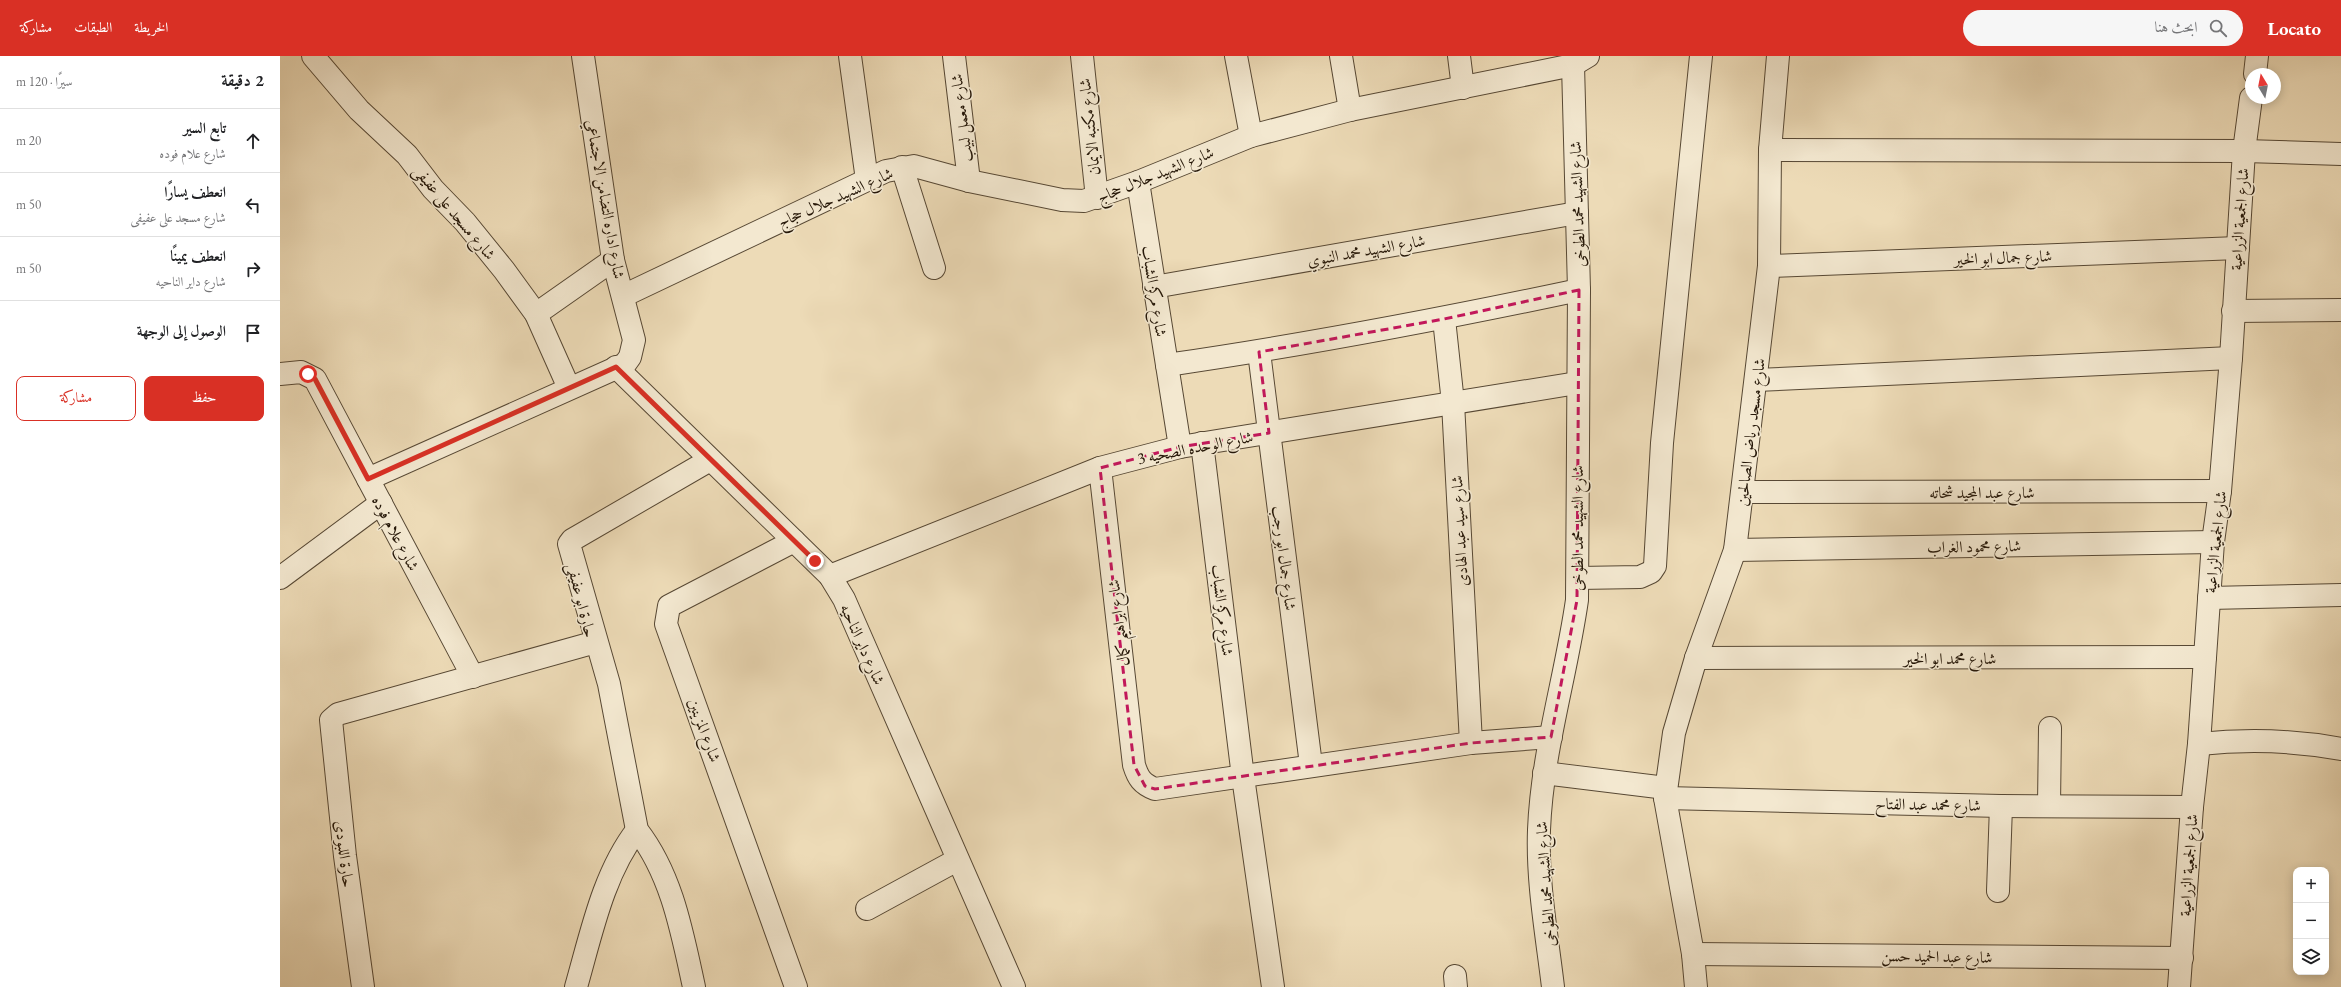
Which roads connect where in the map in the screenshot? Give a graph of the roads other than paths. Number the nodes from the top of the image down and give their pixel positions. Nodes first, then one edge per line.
1 (313, 56) edge
2 (583, 56) edge
3 (954, 56) edge
4 (1082, 56) edge
5 (1236, 56) edge
6 (1341, 56) edge
7 (1458, 56) edge
8 (1700, 56) edge
9 (1778, 56) edge
10 (2257, 56) edge
11 (844, 57) edge
12 (1580, 60) edge
13 (2256, 68) edge
14 (1463, 88) junction
15 (2250, 104) edge
16 (1350, 110) junction
17 (1250, 136) junction
18 (1770, 150) junction
19 (2244, 151) junction
20 (2341, 154) edge
21 (902, 167) junction
22 (867, 180) junction
23 (969, 181) junction
24 (1138, 182) junction
25 (1097, 198) junction
26 (1577, 213) junction
27 (2238, 248) junction
28 (613, 260) junction
29 (1769, 266) junction
30 (934, 268) dead end
31 (1154, 287) junction
32 (1579, 290) junction
33 (623, 296) junction
34 (2341, 310) edge
35 (2234, 311) junction
36 (536, 314) junction
37 (1444, 319) junction
38 (1259, 352) junction
39 (2231, 358) junction
40 (1167, 365) junction
41 (620, 366) junction
42 (280, 374) edge
43 (1756, 380) junction
44 (1577, 383) junction
45 (569, 388) junction
46 (1453, 403) junction
47 (1269, 433) junction
48 (1202, 443) junction
49 (1180, 447) junction
50 (710, 460) junction
51 (1100, 468) junction
52 (368, 479) junction
53 (2220, 491) junction
54 (1743, 492) junction
55 (381, 503) junction
56 (794, 540) junction
57 (2213, 542) junction
58 (1735, 550) junction
59 (830, 576) junction
60 (280, 578) edge
61 (1578, 578) junction
62 (2341, 595) edge
63 (2209, 598) junction
64 (596, 642) junction
65 (1696, 658) junction
66 (2205, 658) junction
67 (473, 677) junction
68 (331, 720) joint
69 (2050, 728) dead end
70 (1551, 737) junction
71 (1471, 743) junction
72 (2199, 744) junction
73 (2341, 748) edge
74 (1311, 765) junction
75 (1544, 773) junction
76 (1243, 777) junction
77 (1665, 793) junction
78 (2049, 805) junction
79 (2001, 806) junction
80 (2192, 807) junction
81 (637, 830) junction
82 (957, 860) junction
83 (1998, 891) dead end
84 (867, 909) dead end
85 (1693, 954) junction
86 (2182, 958) junction
87 (363, 987) edge
88 (576, 987) edge
89 (694, 987) edge
90 (796, 987) edge
91 (1014, 987) edge
92 (1273, 987) edge
93 (1553, 987) edge
94 (1696, 987) edge
95 (2179, 987) edge

1 - 36 street, شارع مسجد على عفيفى
2 - 28 street, شارع اداره التضامن الاجتماعي
3 - 23 street, شارع معمل لبيب
4 - 25 street, شارع مكتبه الايمان
5 - 17 street
6 - 16 street
7 - 14 street
8 - 61 street
9 - 18 street, شارع مسجد رياض الصالحين
10 - 13 street
11 - 22 street
12 - 14 street, شارع الشهيد جلال حجاج
12 - 26 street, شارع الشهيد محمد الطوخى
14 - 16 street, شارع الشهيد جلال حجاج
15 - 19 street, شارع الجمعية الزراعية
16 - 17 street, شارع الشهيد جلال حجاج
17 - 24 street, شارع الشهيد جلال حجاج
18 - 19 street
18 - 29 street, شارع مسجد رياض الصالحين
19 - 20 street
19 - 27 street, شارع الجمعية الزراعية
21 - 22 street, شارع الشهيد جلال حجاج
21 - 23 street, شارع الشهيد جلال حجاج
21 - 30 street
22 - 33 street, شارع الشهيد جلال حجاج
23 - 25 street, شارع الشهيد جلال حجاج
24 - 25 street, شارع الشهيد جلال حجاج
24 - 31 street, شارع مركز الشباب
26 - 31 street, شارع الشهيد محمد النبوي
26 - 32 street, شارع الشهيد محمد الطوخى
27 - 29 street, شارع جمال ابو الخير
27 - 35 street, شارع الجمعية الزراعية
28 - 33 street, شارع اداره التضامن الاجتماعي
28 - 36 street
29 - 43 street, شارع مسجد رياض الصالحين
31 - 40 street, شارع مركز الشباب
32 - 37 street
32 - 44 street, شارع الشهيد محمد الطوخى
33 - 41 street, شارع اداره التضامن الاجتماعي
34 - 35 street
35 - 39 street, شارع الجمعية الزراعية
36 - 45 street, شارع مسجد على عفيفى
37 - 38 street
37 - 46 street, شارع سيد عبد الهادى
38 - 40 street
38 - 47 street, شارع جمال ابو رجب
39 - 43 street
39 - 53 street, شارع الجمعية الزراعية
40 - 49 street, شارع مركز الشباب
41 - 45 street
41 - 50 street, شارع داير الناحيه
42 - 52 street, شارع علام فوده
43 - 54 street, شارع مسجد رياض الصالحين
44 - 46 street, شارع الوحده الصحيه 3
44 - 61 street, شارع الشهيد محمد الطوخى
45 - 52 street
46 - 47 street, شارع الوحده الصحيه 3
46 - 71 street, شارع سيد عبد الهادى
47 - 48 street, شارع الوحده الصحيه 3
47 - 74 street, شارع جمال ابو رجب
48 - 49 street, شارع الوحده الصحيه 3
48 - 76 street, شارع مركز الشباب
49 - 51 street, شارع الوحده الصحيه 3
50 - 56 street, شارع داير الناحيه
50 - 64 street, حارة ابو عفيفى
51 - 59 street, شارع الوحده الصحيه 3
51 - 76 street, شارع ابراهيم كمال
52 - 55 street, شارع علام فوده
53 - 54 street, شارع عبد المجيد شحاته
53 - 57 street, شارع الجمعية الزراعية
54 - 58 street, شارع مسجد رياض الصالحين
55 - 60 street
55 - 67 street, شارع علام فوده
56 - 59 street, شارع داير الناحيه
56 - 90 street, شارع المزينين
57 - 58 street, شارع محمود الغراب
57 - 63 street, شارع الجمعية الزراعية
58 - 65 street, شارع مسجد رياض الصالحين
59 - 82 street, شارع داير الناحيه
61 - 70 street, شارع الشهيد محمد الطوخى
62 - 63 street
63 - 66 street, شارع الجمعية الزراعية
64 - 67 street, حارة ابو عفيفى
64 - 81 street
65 - 66 street, شارع محمد ابو الخير
65 - 77 street, شارع مسجد رياض الصالحين
66 - 72 street, شارع الجمعية الزراعية
67 - 68 street, حارة ابو عفيفى
68 - 87 street, حارة اللبودى
69 - 78 street
70 - 71 street
70 - 75 street, شارع الشهيد محمد الطوخى
71 - 74 street
72 - 73 street
72 - 80 street, شارع الجمعية الزراعية
74 - 76 street
75 - 77 street, شارع محمد عبد الفتاح
75 - 93 street, شارع الشهيد محمد الطوخى
76 - 92 street, شارع مركز الشباب
77 - 79 street, شارع محمد عبد الفتاح
77 - 85 street, شارع مسجد رياض الصالحين
78 - 79 street, شارع محمد عبد الفتاح
78 - 80 street, شارع محمد عبد الفتاح
79 - 83 street
80 - 86 street, شارع الجمعية الزراعية
81 - 88 street
81 - 89 street
82 - 84 street
82 - 91 street, شارع داير الناحيه
85 - 86 street, شارع عبد الحميد حسن
85 - 94 street, شارع مسجد رياض الصالحين
86 - 95 street, شارع الجمعية الزراعية

